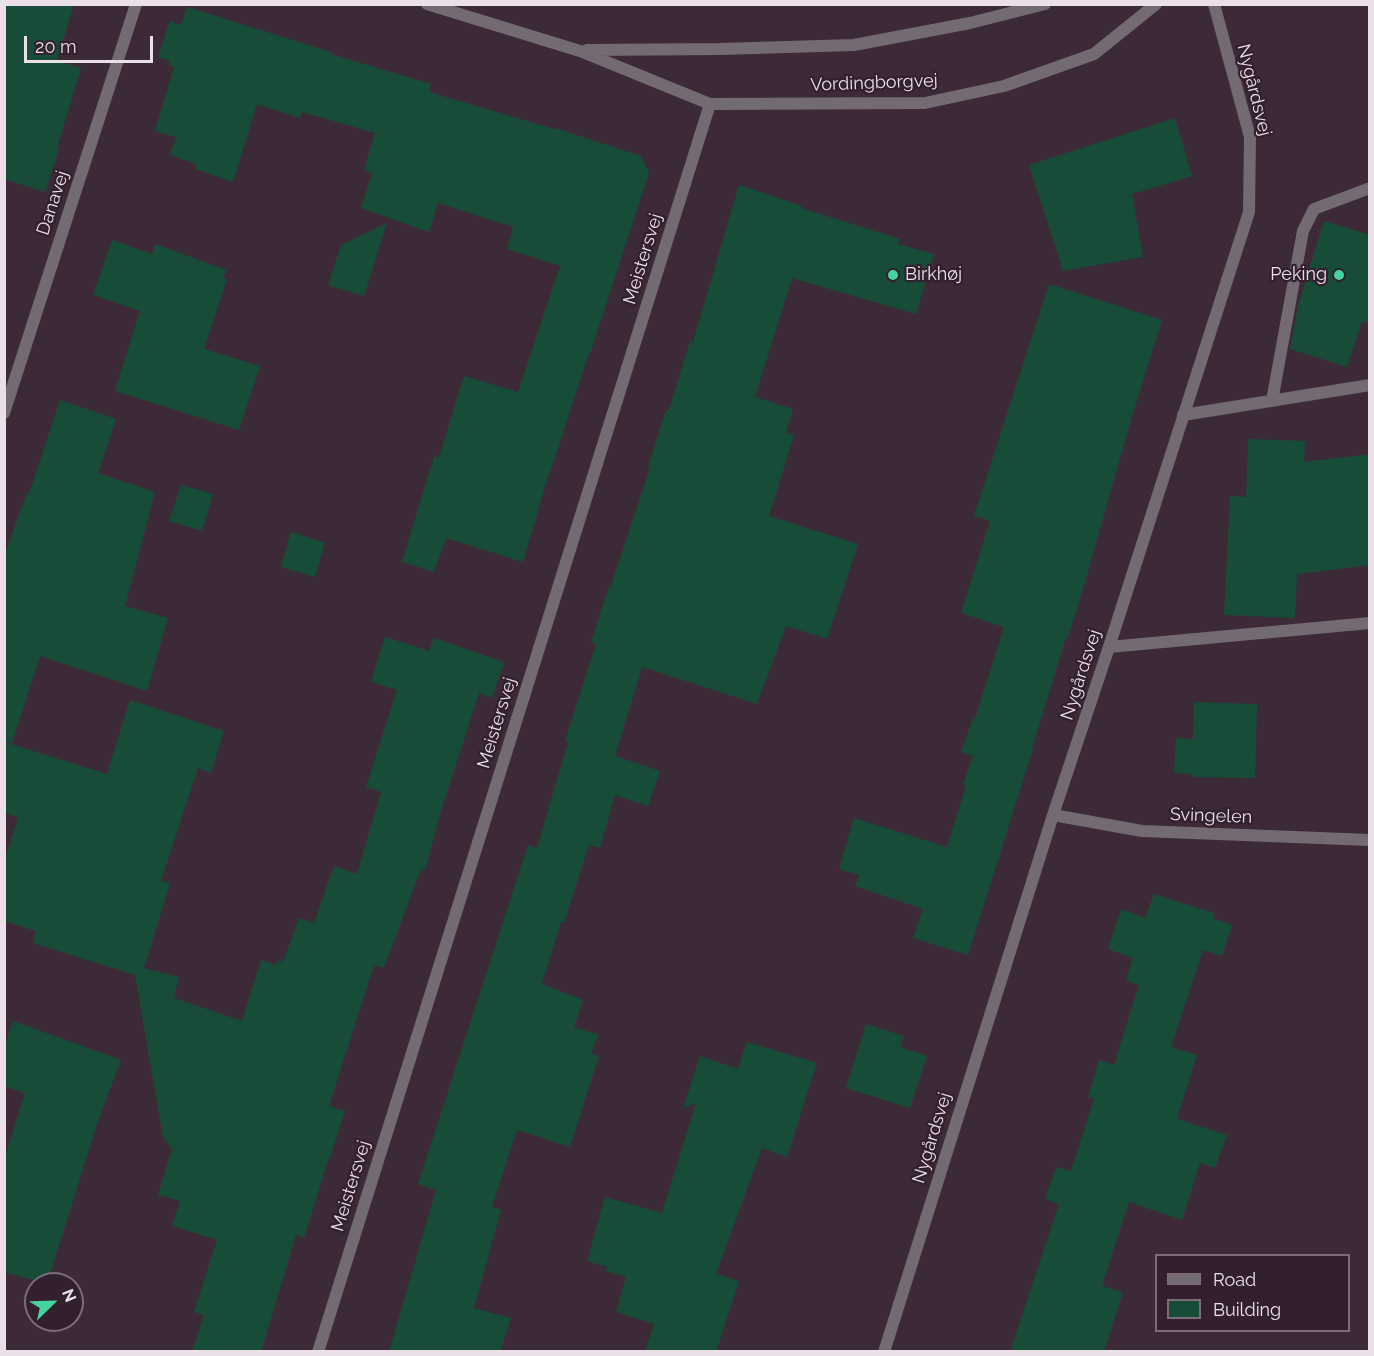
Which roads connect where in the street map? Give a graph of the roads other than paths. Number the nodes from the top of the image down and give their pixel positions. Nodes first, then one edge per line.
1 (136, 4) edge
2 (427, 4) edge
3 (1045, 4) edge
4 (1156, 4) edge
5 (1214, 4) edge
6 (580, 51) junction
7 (710, 104) junction
8 (1370, 188) edge
9 (1370, 385) edge
10 (1272, 400) junction
11 (4, 413) edge
12 (1183, 415) junction
13 (1370, 623) edge
14 (1109, 647) junction
15 (1053, 814) junction
16 (1370, 840) edge
17 (318, 1352) edge
18 (884, 1352) edge

1 - 11 street, Danavej
2 - 6 street, Vordingborgvej
3 - 6 street, Vordingborgvej
4 - 7 street, Vordingborgvej
5 - 12 street, Nygårdsvej
6 - 7 street, Vordingborgvej
7 - 17 street, Meistersvej
8 - 10 street
9 - 10 street
10 - 12 street
12 - 14 street, Nygårdsvej
13 - 14 street
14 - 15 street, Nygårdsvej
15 - 16 street, Svingelen
15 - 18 street, Nygårdsvej

